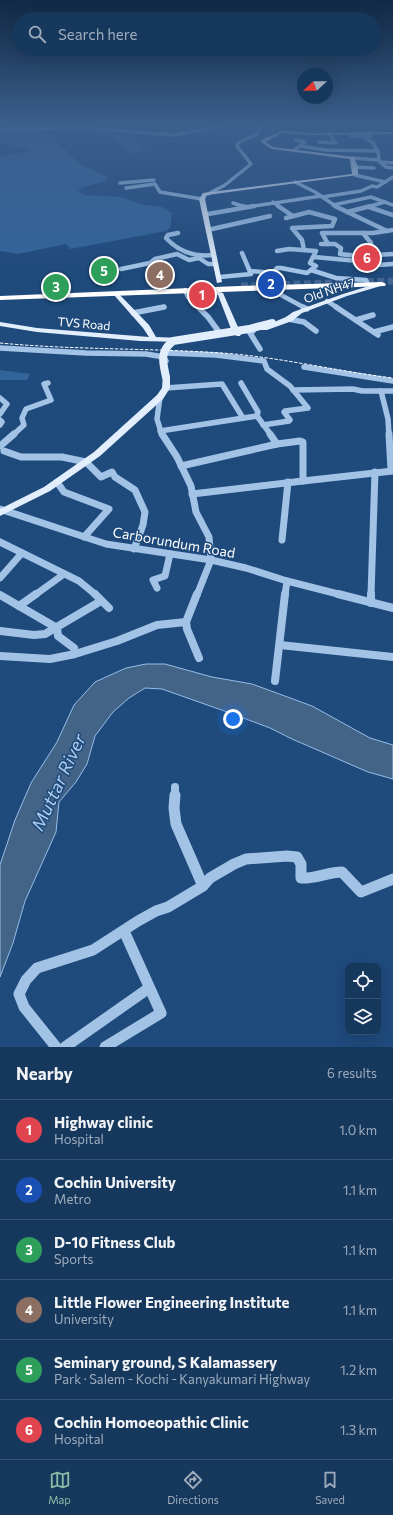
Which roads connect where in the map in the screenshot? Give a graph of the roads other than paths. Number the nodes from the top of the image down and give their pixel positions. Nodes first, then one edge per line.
1 (237, 175) edge
2 (355, 175) joint
3 (393, 177) edge
4 (147, 180) junction
5 (155, 180) dead end
6 (294, 182) junction
7 (384, 182) junction
8 (120, 183) dead end
9 (151, 185) junction
10 (126, 188) dead end
11 (204, 196) junction
12 (321, 196) junction
13 (393, 200) edge
14 (233, 202) dead end
15 (273, 202) junction
16 (385, 202) junction
17 (393, 205) edge
18 (333, 206) junction
19 (367, 206) junction
20 (246, 208) junction
21 (393, 210) edge
22 (347, 212) junction
23 (387, 212) junction
24 (208, 214) junction
25 (393, 215) edge
26 (270, 216) dead end
27 (293, 216) junction
28 (286, 218) dead end
29 (212, 228) junction
30 (393, 230) edge
31 (387, 231) junction
32 (178, 233) dead end
33 (363, 233) junction
34 (321, 244) dead end
35 (328, 244) junction
36 (304, 250) junction
37 (277, 251) dead end
38 (242, 253) dead end
39 (378, 254) junction
40 (393, 254) edge
41 (213, 255) junction
42 (314, 257) junction
43 (359, 258) junction
44 (215, 264) junction
45 (393, 264) edge
46 (121, 270) dead end
47 (311, 270) junction
48 (250, 271) junction
49 (382, 284) dead end
50 (367, 285) junction
51 (222, 287) junction
52 (201, 288) junction
53 (184, 290) junction
54 (116, 294) junction
55 (47, 295) junction
56 (282, 295) dead end
57 (0, 297) edge
58 (327, 301) junction
59 (164, 307) dead end
60 (307, 309) junction
61 (133, 313) junction
62 (372, 315) dead end
63 (283, 319) junction
64 (356, 320) junction
65 (0, 324) edge
66 (393, 327) edge
67 (253, 331) junction
68 (316, 331) dead end
69 (219, 332) junction
70 (237, 332) junction
71 (154, 339) junction
72 (168, 339) junction
73 (0, 348) edge
74 (260, 349) dead end
75 (166, 353) dead end
76 (304, 367) dead end
77 (166, 381) junction
78 (393, 381) edge
79 (48, 383) dead end
80 (241, 383) dead end
81 (293, 390) junction
82 (381, 391) junction
83 (393, 391) edge
84 (160, 397) junction
85 (0, 398) edge
86 (0, 414) edge
87 (257, 416) junction
88 (243, 418) junction
89 (0, 420) edge
90 (263, 425) junction
91 (0, 426) edge
92 (160, 431) junction
93 (277, 444) junction
94 (1, 450) edge
95 (86, 462) junction
96 (181, 466) junction
97 (392, 471) edge
98 (375, 472) junction
99 (303, 481) junction
100 (57, 482) junction
101 (288, 482) junction
102 (192, 494) junction
103 (2, 511) edge
104 (84, 537) junction
105 (282, 540) dead end
106 (0, 542) edge
107 (134, 549) junction
108 (22, 553) junction
109 (170, 554) junction
110 (211, 560) junction
111 (64, 574) junction
112 (0, 578) edge
113 (287, 581) junction
114 (157, 588) dead end
115 (0, 595) edge
116 (102, 600) junction
117 (371, 603) junction
118 (19, 606) junction
119 (108, 608) dead end
120 (393, 608) edge
121 (186, 622) junction
122 (57, 628) junction
123 (0, 631) edge
124 (280, 644) junction
125 (74, 648) dead end
126 (0, 656) edge
127 (393, 657) edge
128 (199, 658) dead end
129 (275, 681) dead end
130 (175, 787) dead end
131 (393, 879) edge
132 (203, 886) junction
133 (124, 931) junction
134 (149, 988) junction
135 (56, 1047) edge
136 (65, 1047) edge
137 (104, 1047) edge

1 - 11 street
2 - 6 main road
2 - 7 street
3 - 7 street
4 - 5 street
4 - 8 street
4 - 9 street
6 - 11 main road
6 - 12 street
7 - 12 street
9 - 10 street
9 - 11 street
11 - 24 main road
11 - 41 main road
12 - 15 street
12 - 18 street
13 - 16 street
14 - 20 street
15 - 20 street
15 - 27 street
16 - 17 street
16 - 18 street
16 - 19 street
18 - 22 street
19 - 22 street
19 - 23 street
20 - 24 street
21 - 23 street
22 - 31 street
23 - 25 street
24 - 29 main road
26 - 29 street
27 - 28 street
27 - 36 street
29 - 51 main road
30 - 31 street
31 - 33 street
32 - 41 street
33 - 35 street
33 - 39 street
34 - 35 street
35 - 43 street
36 - 37 street
36 - 42 street
38 - 48 street
39 - 40 street
39 - 43 street
41 - 44 main road
42 - 43 street
42 - 47 street
43 - 45 street
44 - 46 street
44 - 51 main road
47 - 48 street
47 - 50 street
48 - 51 street
49 - 50 highway
50 - 51 highway
50 - 58 main road, Old NH47
51 - 52 highway
51 - 70 main road
52 - 53 highway
52 - 55 highway
53 - 54 highway
53 - 69 street
54 - 55 highway
54 - 61 main road
55 - 57 highway
56 - 60 street
58 - 60 main road, Old NH47
58 - 64 street
59 - 61 street
60 - 63 main road, Old NH47
61 - 71 main road
62 - 64 street
63 - 67 main road, Old NH47
63 - 68 street
63 - 70 main road, Old NH47
63 - 77 main road, bridge
64 - 66 street
65 - 71 main road, TVS Road
67 - 70 main road, Old NH47
67 - 74 street
69 - 70 main road
69 - 72 main road
70 - 72 main road
71 - 72 main road, TVS Road
73 - 77 street
75 - 81 street
76 - 78 street
77 - 84 main road
77 - 88 street
79 - 94 street
80 - 87 street
81 - 82 street
81 - 90 street
82 - 83 street
82 - 97 street
84 - 92 street
84 - 95 main road
85 - 86 street
87 - 88 street
87 - 90 street
88 - 92 street
89 - 91 street
90 - 93 street
92 - 96 street
93 - 96 street
93 - 99 street
94 - 95 street
95 - 100 main road
95 - 107 street
96 - 102 street
97 - 98 street
98 - 99 street
98 - 117 street
99 - 101 street
100 - 103 main road
100 - 104 street
101 - 102 street
101 - 105 street
102 - 110 street
103 - 104 street, Carborundum Road
104 - 107 street, Carborundum Road
106 - 108 street
107 - 109 street, Carborundum Road
108 - 111 street
108 - 112 street
109 - 110 street, Carborundum Road
109 - 114 street
110 - 113 street, Carborundum Road
110 - 121 street
111 - 116 street
111 - 118 street
113 - 117 street, Carborundum Road
113 - 124 street
115 - 118 street
116 - 119 street
116 - 122 street
117 - 120 street, Carborundum Road
118 - 122 street
121 - 126 street
121 - 128 street
122 - 123 street
122 - 125 street
124 - 127 street
124 - 129 street
130 - 132 street
131 - 132 street
132 - 133 street
133 - 134 street
133 - 135 street
134 - 136 street
134 - 137 street

